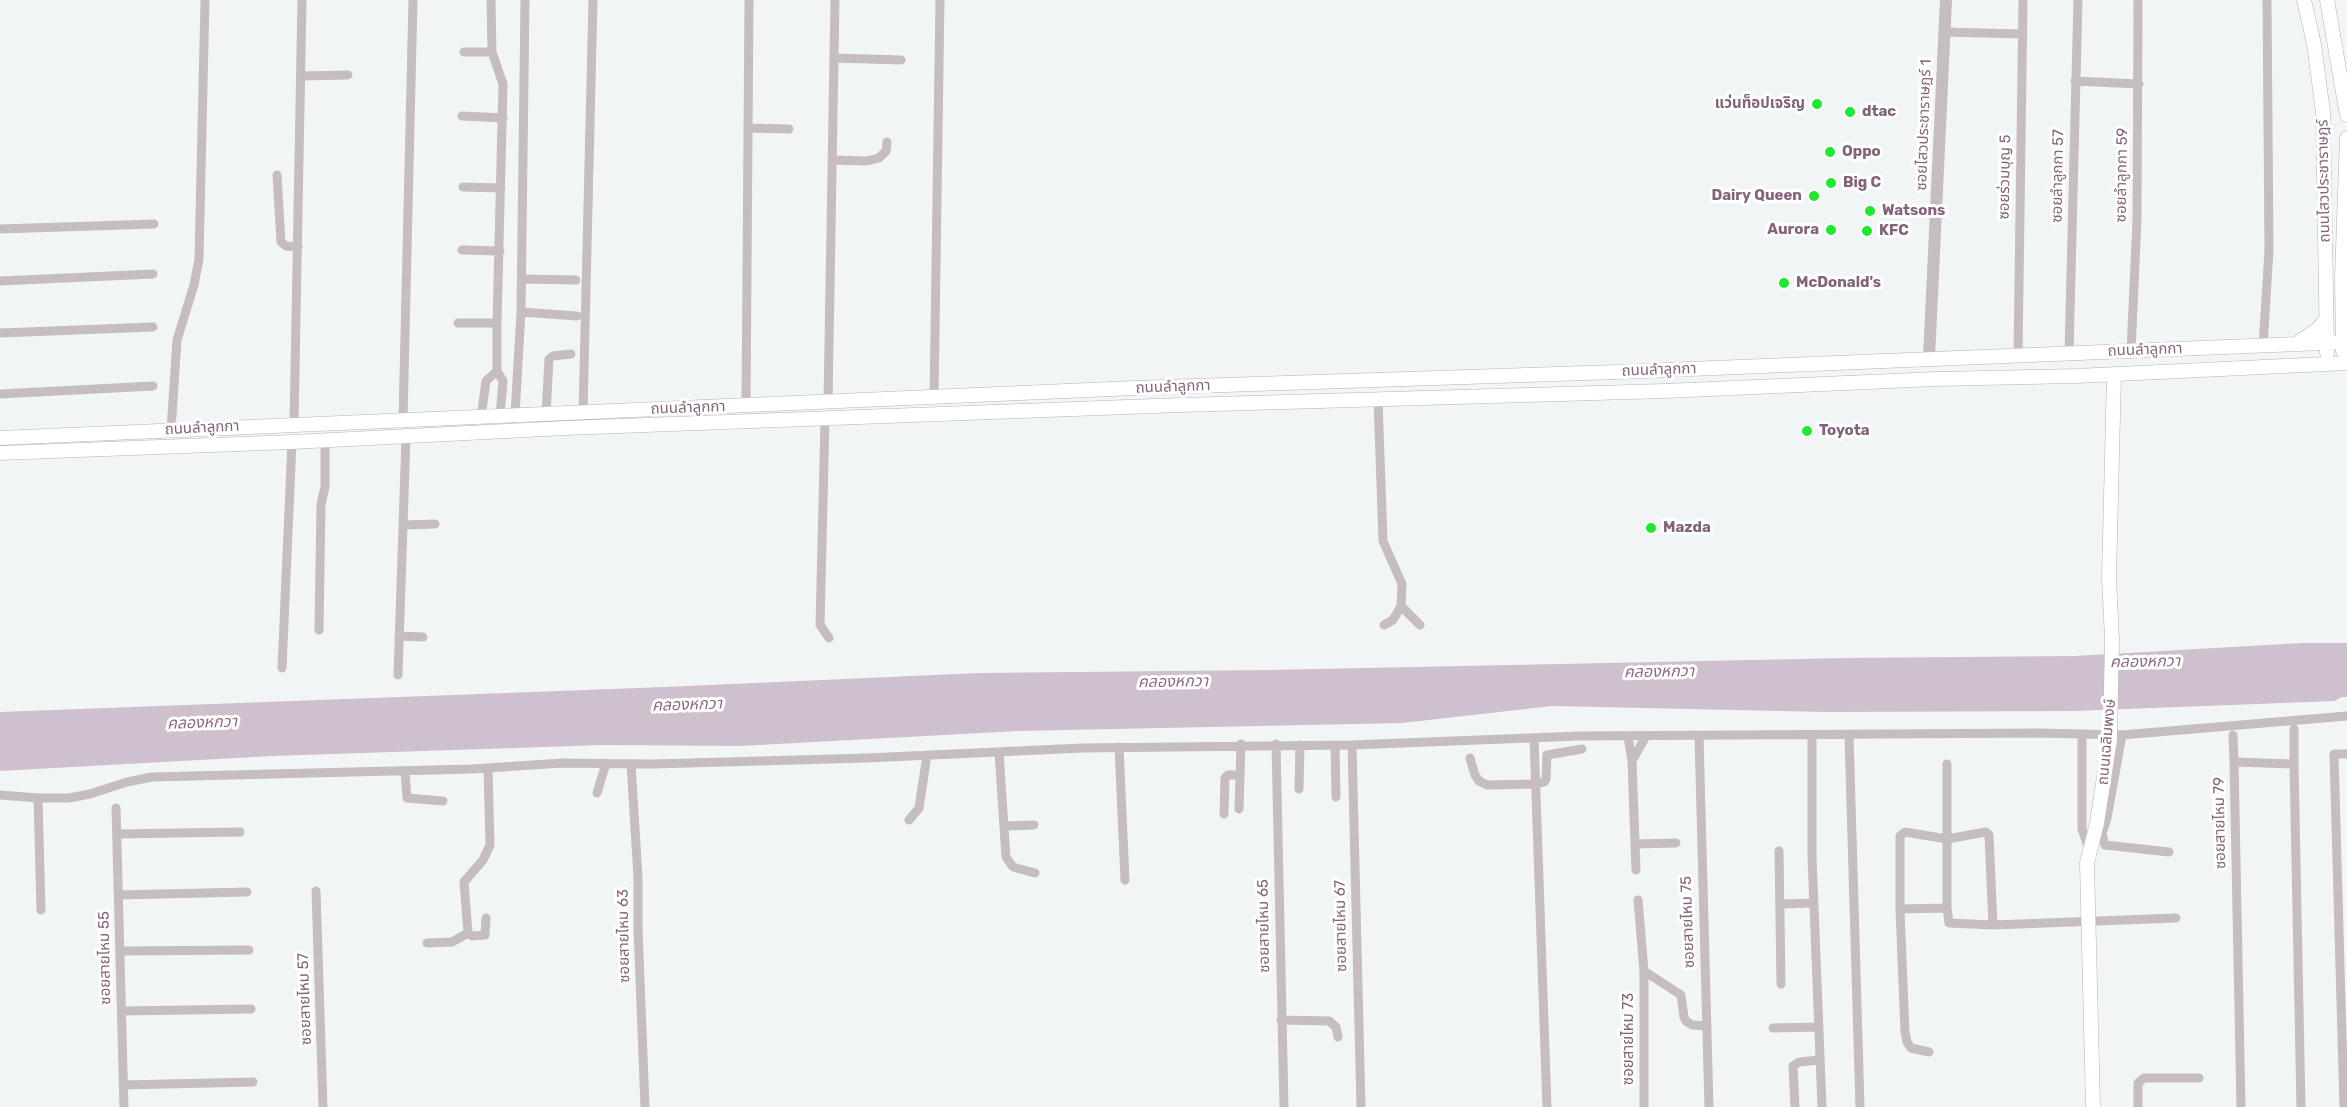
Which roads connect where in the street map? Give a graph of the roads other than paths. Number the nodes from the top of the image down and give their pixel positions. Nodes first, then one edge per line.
1 (205, 0) edge
2 (302, 0) edge
3 (413, 0) edge
4 (491, 0) edge
5 (525, 0) edge
6 (593, 0) edge
7 (749, 0) edge
8 (836, 0) edge
9 (940, 0) edge
10 (1946, 0) edge
11 (2023, 0) edge
12 (2078, 0) edge
13 (2138, 0) edge
14 (2267, 0) edge
15 (2304, 0) edge
16 (2327, 0) edge
17 (1943, 32) junction
18 (2023, 34) junction
19 (464, 52) dead end
20 (492, 52) junction
21 (834, 58) junction
22 (901, 60) dead end
23 (348, 75) dead end
24 (301, 76) junction
25 (2075, 81) junction
26 (2139, 84) junction
27 (2347, 115) edge
28 (462, 116) dead end
29 (503, 118) junction
30 (748, 128) junction
31 (789, 129) dead end
32 (2347, 138) edge
33 (887, 142) dead end
34 (832, 160) junction
35 (277, 175) dead end
36 (463, 187) dead end
37 (501, 188) junction
38 (153, 224) dead end
39 (0, 229) edge
40 (298, 247) junction
41 (462, 250) dead end
42 (500, 251) junction
43 (153, 274) dead end
44 (522, 279) junction
45 (0, 280) edge
46 (576, 280) dead end
47 (521, 312) junction
48 (577, 316) dead end
49 (2326, 319) junction
50 (459, 323) dead end
51 (497, 324) junction
52 (2344, 325) edge
53 (153, 327) dead end
54 (0, 333) edge
55 (2327, 343) junction
56 (2345, 343) edge
57 (2295, 344) junction
58 (2263, 346) junction
59 (2131, 351) junction
60 (2069, 353) junction
61 (572, 354) dead end
62 (2018, 355) junction
63 (1929, 358) junction
64 (2345, 363) edge
65 (2328, 364) junction
66 (497, 371) junction
67 (2114, 375) junction
68 (153, 386) dead end
69 (0, 394) edge
70 (934, 398) junction
71 (1378, 400) junction
72 (828, 402) junction
73 (746, 406) junction
74 (583, 412) junction
75 (546, 414) junction
76 (515, 415) junction
77 (500, 416) junction
78 (481, 417) junction
79 (403, 419) junction
80 (825, 420) junction
81 (294, 424) junction
82 (171, 430) junction
83 (406, 437) junction
84 (0, 438) edge
85 (325, 441) junction
86 (292, 442) junction
87 (0, 453) edge
88 (435, 524) dead end
89 (404, 525) junction
90 (1401, 606) junction
91 (1384, 625) dead end
92 (1420, 625) dead end
93 (319, 630) dead end
94 (399, 636) junction
95 (423, 637) dead end
96 (829, 638) dead end
97 (282, 668) dead end
98 (398, 675) dead end
99 (2347, 716) edge
100 (2294, 729) dead end
101 (1812, 735) junction
102 (1849, 735) junction
103 (2082, 735) junction
104 (2233, 735) dead end
105 (1646, 736) junction
106 (1699, 736) junction
107 (1628, 737) junction
108 (2116, 737) junction
109 (1534, 738) junction
110 (1241, 744) junction
111 (1276, 744) junction
112 (1300, 745) junction
113 (1335, 745) junction
114 (1352, 745) junction
115 (1119, 747) junction
116 (1582, 749) dead end
117 (999, 752) junction
118 (2347, 754) edge
119 (927, 755) junction
120 (1470, 758) dead end
121 (1632, 761) junction
122 (2234, 762) junction
123 (606, 763) junction
124 (631, 764) junction
125 (1947, 764) dead end
126 (2294, 764) junction
127 (488, 768) junction
128 (405, 771) junction
129 (1239, 775) junction
130 (1536, 784) junction
131 (1299, 789) dead end
132 (597, 793) dead end
133 (0, 795) edge
134 (1336, 797) dead end
135 (38, 798) junction
136 (443, 801) dead end
137 (116, 808) dead end
138 (1239, 809) dead end
139 (2335, 811) junction
140 (2347, 811) edge
141 (1224, 814) dead end
142 (909, 820) dead end
143 (1034, 825) dead end
144 (1004, 826) junction
145 (240, 832) dead end
146 (117, 834) junction
147 (2102, 834) junction
148 (1947, 839) junction
149 (1676, 843) dead end
150 (1635, 844) junction
151 (1779, 850) dead end
152 (2169, 852) dead end
153 (2088, 857) junction
154 (2342, 867) edge
155 (1636, 870) dead end
156 (1035, 873) dead end
157 (1125, 880) dead end
158 (316, 891) dead end
159 (247, 892) dead end
160 (119, 895) junction
161 (1638, 900) dead end
162 (1814, 903) junction
163 (1781, 904) junction
164 (1947, 908) junction
165 (1900, 909) junction
166 (41, 910) dead end
167 (486, 918) dead end
168 (2175, 918) dead end
169 (2088, 923) junction
170 (2343, 923) edge
171 (1993, 926) junction
172 (468, 933) junction
173 (427, 943) dead end
174 (249, 950) dead end
175 (121, 951) junction
176 (1644, 971) junction
177 (2344, 977) edge
178 (1781, 984) dead end
179 (251, 1009) dead end
180 (122, 1011) junction
181 (1281, 1020) junction
182 (1707, 1026) junction
183 (1819, 1027) junction
184 (1773, 1028) dead end
185 (2344, 1032) edge
186 (1338, 1037) dead end
187 (1929, 1052) dead end
188 (1820, 1059) junction
189 (2199, 1078) dead end
190 (253, 1082) dead end
191 (123, 1085) junction
192 (2345, 1087) edge
193 (124, 1107) edge
194 (323, 1107) edge
195 (645, 1107) edge
196 (1284, 1107) edge
197 (1361, 1107) edge
198 (1546, 1107) edge
199 (1644, 1107) edge
200 (1709, 1107) edge
201 (1795, 1107) edge
202 (1822, 1107) edge
203 (1860, 1107) edge
204 (2093, 1107) edge
205 (2138, 1107) edge
206 (2241, 1107) edge
207 (2301, 1107) edge
208 (2344, 1107) edge

1 - 82 street
2 - 24 street
3 - 79 street
4 - 20 street
5 - 44 street
6 - 74 street
7 - 30 street
8 - 21 street
9 - 70 street
10 - 17 street, ซอยไสวประชาราษฎร์ 1
11 - 18 street, ซอยร่วมบุญ 5
12 - 25 street, ซอยลำลูกกา 57
13 - 26 street, ซอยลำลูกกา 59
14 - 58 street
15 - 49 main road, ถนนไสวประชาราษฎร์
16 - 27 main road, ถนนไสวประชาราษฎร์
17 - 18 street
17 - 63 street, ซอยไสวประชาราษฎร์ 1
18 - 62 street, ซอยร่วมบุญ 5
19 - 20 street
20 - 29 street
21 - 22 street
21 - 34 street
23 - 24 street
24 - 40 street
25 - 26 street
25 - 60 street, ซอยลำลูกกา 57
26 - 59 street, ซอยลำลูกกา 59
28 - 29 street
29 - 37 street
30 - 31 street
30 - 73 street
32 - 52 main road, ถนนไสวประชาราษฎร์
33 - 34 street
34 - 72 street
35 - 40 street
36 - 37 street
37 - 42 street
38 - 39 street
40 - 81 street
41 - 42 street
42 - 51 street
43 - 45 street
44 - 46 street
44 - 47 street
47 - 48 street
47 - 76 street
49 - 55 main road, ถนนไสวประชาราษฎร์
49 - 57 main road
50 - 51 street
51 - 66 street
52 - 56 main road, ถนนไสวประชาราษฎร์
53 - 54 street
55 - 56 main road, ถนนลำลูกกา
55 - 57 main road, ถนนลำลูกกา
55 - 65 main road, ถนนไสวประชาราษฎร์
56 - 64 main road, ถนนไสวประชาราษฎร์
57 - 58 main road, ถนนลำลูกกา
58 - 59 main road, ถนนลำลูกกา
59 - 60 main road, ถนนลำลูกกา
60 - 62 main road, ถนนลำลูกกา
61 - 75 street
62 - 63 main road, ถนนลำลูกกา
63 - 70 main road, ถนนลำลูกกา
64 - 65 main road, ถนนลำลูกกา
65 - 67 main road, ถนนลำลูกกา
66 - 77 street
66 - 78 street
67 - 71 main road, ถนนลำลูกกา
67 - 108 main road, ถนนเฉลิมพงษ์, bridge
68 - 69 street
70 - 72 main road, ถนนลำลูกกา
71 - 80 main road, ถนนลำลูกกา
71 - 90 street
72 - 73 main road, ถนนลำลูกกา
73 - 74 main road, ถนนลำลูกกา
74 - 75 main road, ถนนลำลูกกา
75 - 76 main road, ถนนลำลูกกา
76 - 77 main road, ถนนลำลูกกา
77 - 78 main road, ถนนลำลูกกา
78 - 79 main road, ถนนลำลูกกา
79 - 81 main road, ถนนลำลูกกา
80 - 83 main road, ถนนลำลูกกา
80 - 96 street
81 - 82 main road, ถนนลำลูกกา
82 - 84 main road, ถนนลำลูกกา
83 - 85 main road, ถนนลำลูกกา
83 - 89 street
85 - 86 main road, ถนนลำลูกกา
85 - 93 street
86 - 87 main road, ถนนลำลูกกา
86 - 97 street
88 - 89 street
89 - 94 street
90 - 91 street
90 - 92 street
94 - 95 street
94 - 98 street
99 - 108 street
100 - 126 street
101 - 102 street
101 - 106 street
101 - 162 street
102 - 103 street
102 - 203 street
103 - 108 street
103 - 153 street
104 - 122 street
105 - 106 street
105 - 107 street
105 - 121 street
106 - 182 street, ซอยสายไหม 75
107 - 109 street
107 - 121 street
108 - 147 street
108 - 153 main road, ถนนเฉลิมพงษ์
109 - 114 street
109 - 130 street
110 - 111 street
110 - 115 street
110 - 129 street
111 - 112 street
111 - 181 street, ซอยสายไหม 65
112 - 113 street
112 - 131 street
113 - 114 street
113 - 134 street
114 - 197 street, ซอยสายไหม 67
115 - 117 street
115 - 157 street
116 - 130 street
117 - 119 street
117 - 144 street
118 - 139 street
119 - 124 street
119 - 142 street
120 - 130 street
121 - 150 street
122 - 126 street, ซอยสายไหม 79
122 - 206 street, ซอยสายไหม 79
123 - 124 street
123 - 127 street
123 - 132 street
124 - 195 street, ซอยสายไหม 63
125 - 148 street
126 - 207 street
127 - 128 street
127 - 172 street
128 - 135 street
128 - 136 street
129 - 138 street
129 - 141 street
130 - 198 street
133 - 135 street
135 - 166 street
137 - 146 street, ซอยสายไหม 55
139 - 140 street
139 - 154 street
143 - 144 street
144 - 156 street
145 - 146 street
146 - 160 street, ซอยสายไหม 55
147 - 152 street
147 - 153 street
148 - 164 street
148 - 165 street
148 - 171 street
149 - 150 street
150 - 155 street
151 - 163 street
153 - 169 main road, ถนนเฉลิมพงษ์
154 - 170 street
158 - 194 street, ซอยสายไหม 57
159 - 160 street
160 - 175 street, ซอยสายไหม 55
161 - 176 street, ซอยสายไหม 73
162 - 163 street
162 - 183 street
163 - 178 street
164 - 165 street
164 - 171 street
165 - 187 street
167 - 172 street
168 - 169 street
169 - 171 street
169 - 204 main road, ถนนเฉลิมพงษ์
170 - 177 street
172 - 173 street
174 - 175 street
175 - 180 street, ซอยสายไหม 55
176 - 182 street
176 - 199 street, ซอยสายไหม 73
177 - 185 street
179 - 180 street
180 - 191 street, ซอยสายไหม 55
181 - 186 street
181 - 196 street, ซอยสายไหม 65
182 - 200 street, ซอยสายไหม 75
183 - 184 street
183 - 188 street
185 - 192 street
188 - 201 street
188 - 202 street
189 - 205 street
190 - 191 street
191 - 193 street, ซอยสายไหม 55
192 - 208 street

